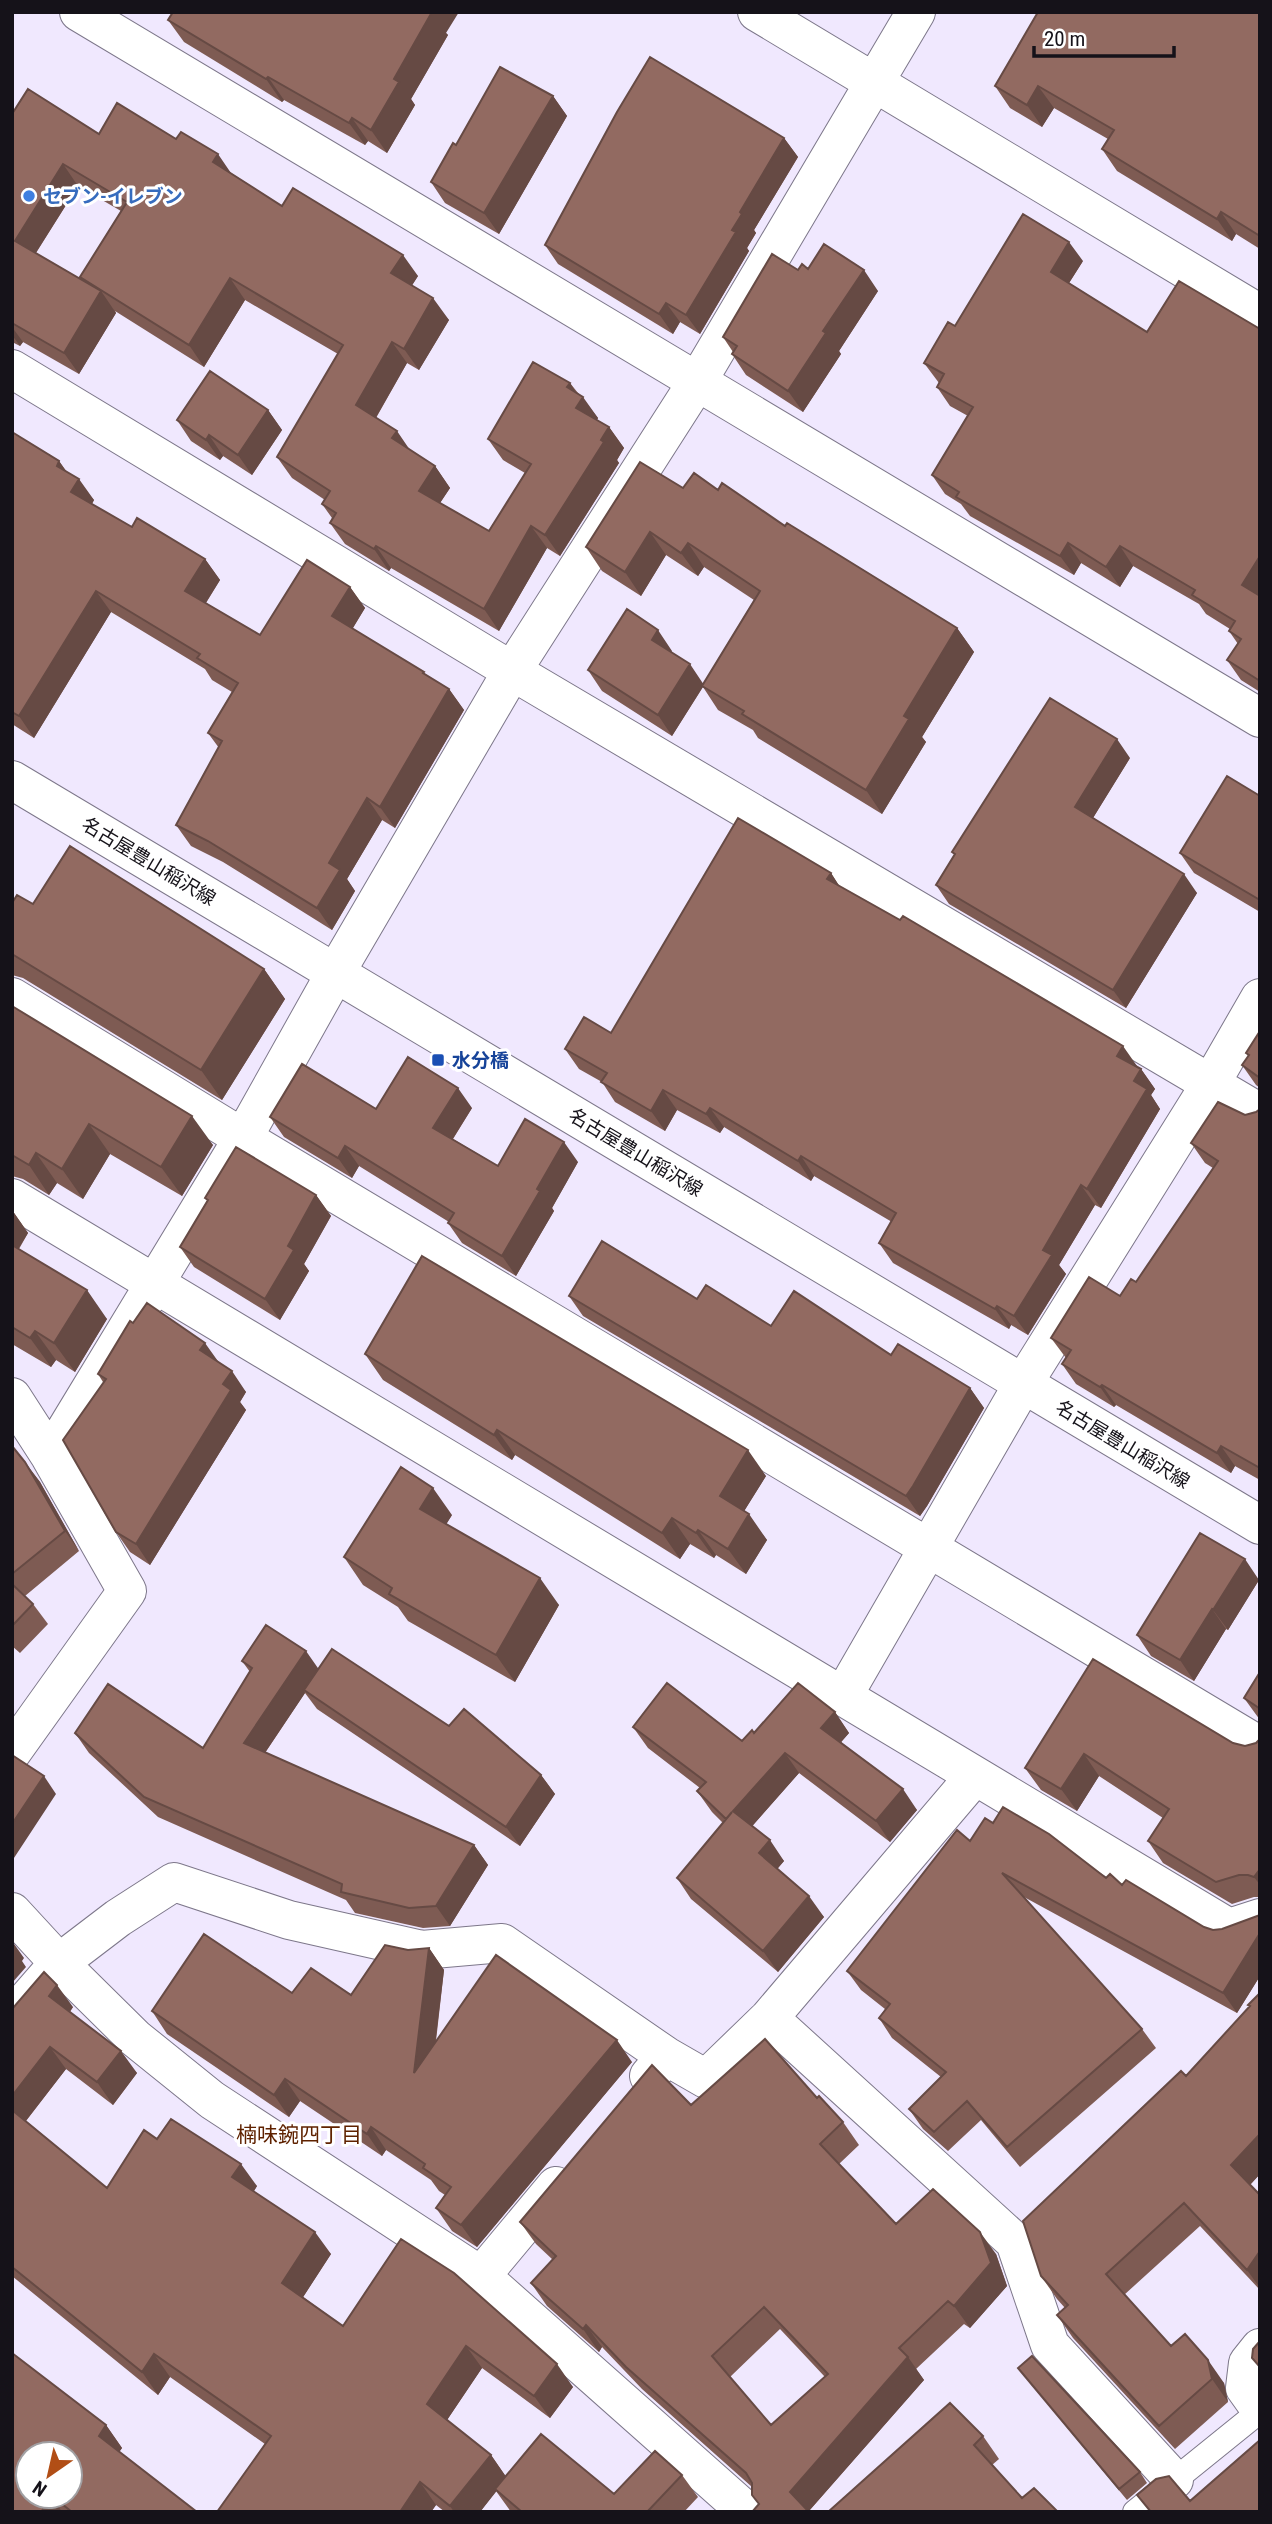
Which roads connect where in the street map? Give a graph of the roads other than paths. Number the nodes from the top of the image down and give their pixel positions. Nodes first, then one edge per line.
1 (79, 12) edge
2 (757, 12) edge
3 (916, 12) edge
4 (873, 83) junction
5 (1260, 314) edge
6 (12, 369) edge
7 (697, 382) junction
8 (512, 671) junction
9 (1260, 718) edge
10 (12, 780) edge
11 (336, 972) junction
12 (12, 997) edge
13 (1260, 998) edge
14 (1210, 1083) junction
15 (1260, 1113) edge
16 (243, 1138) junction
17 (12, 1198) edge
18 (156, 1283) junction
19 (1023, 1384) junction
20 (12, 1397) edge
21 (50, 1456) junction
22 (1260, 1525) edge
23 (929, 1547) junction
24 (843, 1696) junction
25 (1260, 1746) edge
26 (12, 1752) edge
27 (974, 1777) junction
28 (12, 1912) edge
29 (1260, 1918) edge
30 (59, 1963) junction
31 (12, 2017) edge
32 (769, 2018) junction
33 (666, 2056) junction
34 (630, 2098) edge
35 (578, 2161) edge
36 (481, 2276) junction
37 (1260, 2348) edge
38 (1260, 2410) edge
39 (1174, 2480) junction
40 (747, 2512) edge
41 (1135, 2512) edge

1 - 7 street
2 - 4 street
3 - 4 street
4 - 5 street
4 - 7 street
6 - 8 street
7 - 8 street
7 - 9 street
8 - 11 street
8 - 14 street
10 - 11 street, 名古屋豊山稲沢線
11 - 16 street
11 - 19 street, 名古屋豊山稲沢線
12 - 16 street
13 - 14 street
14 - 15 street
14 - 19 street
16 - 18 street
16 - 23 street
17 - 18 street
18 - 21 street
18 - 24 street
19 - 22 street, 名古屋豊山稲沢線
19 - 23 street
20 - 21 street
21 - 26 street
23 - 24 street
23 - 25 street
24 - 27 street
27 - 29 street
27 - 32 street
28 - 30 street
30 - 31 street
30 - 33 street
30 - 36 street
32 - 33 street
32 - 39 street
33 - 34 street
35 - 36 street
36 - 40 street
37 - 38 street
38 - 39 lane
39 - 41 lane

